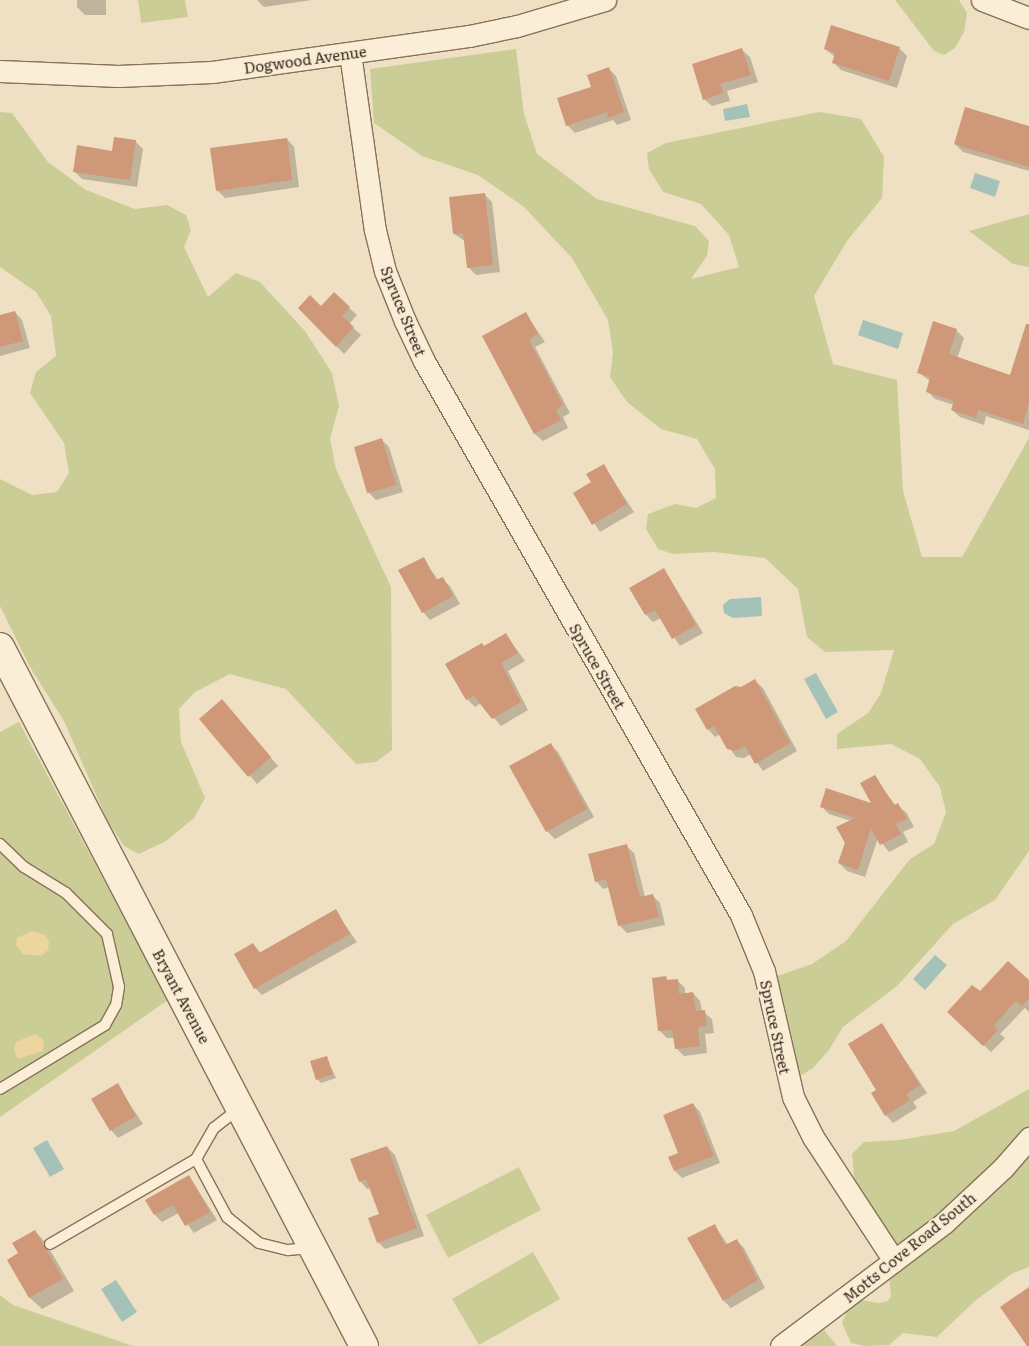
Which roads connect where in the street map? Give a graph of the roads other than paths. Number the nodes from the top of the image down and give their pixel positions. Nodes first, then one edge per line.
1 (605, 0) edge
2 (982, 0) edge
3 (1029, 18) edge
4 (350, 53) junction
5 (0, 71) edge
6 (0, 647) edge
7 (0, 844) edge
8 (0, 1089) edge
9 (241, 1108) junction
10 (1029, 1138) edge
11 (196, 1159) junction
12 (50, 1244) dead end
13 (313, 1248) junction
14 (894, 1261) junction
15 (364, 1346) edge
16 (781, 1346) edge

1 - 4 street, Dogwood Avenue
2 - 3 street
4 - 5 street, Dogwood Avenue
4 - 14 street, Spruce Street
6 - 9 main road, Bryant Avenue
7 - 8 lane
9 - 11 lane
9 - 13 main road, Bryant Avenue
10 - 14 street, Motts Cove Road South
11 - 12 lane
11 - 13 lane
13 - 15 main road, Bryant Avenue
14 - 16 street, Motts Cove Road South

